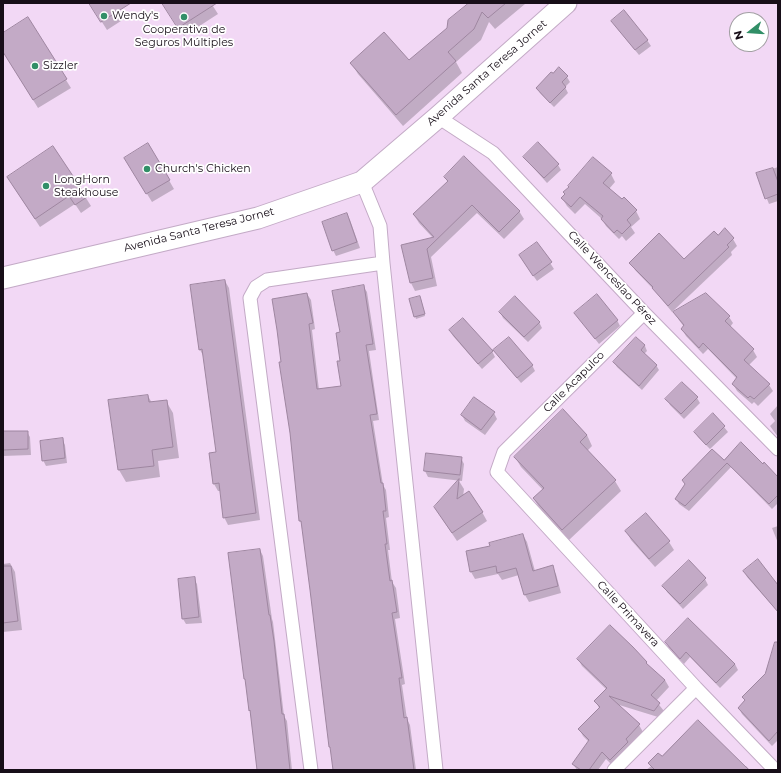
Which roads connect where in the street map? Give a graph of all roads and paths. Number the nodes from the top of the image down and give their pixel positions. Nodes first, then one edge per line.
1 (566, 3) edge
2 (438, 117) junction
3 (362, 182) junction
4 (383, 263) junction
5 (3, 278) edge
6 (644, 313) junction
7 (778, 449) edge
8 (504, 452) joint
9 (696, 688) junction
10 (311, 770) edge
11 (436, 770) edge
12 (614, 770) edge
13 (775, 770) edge

1 - 2 main road, Avenida Santa Teresa Jornet
2 - 3 main road, Avenida Santa Teresa Jornet
2 - 6 street, Calle Wenceslao Pérez
3 - 4 street
3 - 5 main road, Avenida Santa Teresa Jornet
4 - 10 street
4 - 11 street
6 - 7 street, Calle Wenceslao Pérez
6 - 8 street, Calle Acapulco
8 - 9 street, Calle Primavera
9 - 12 street
9 - 13 street, Calle Primavera

